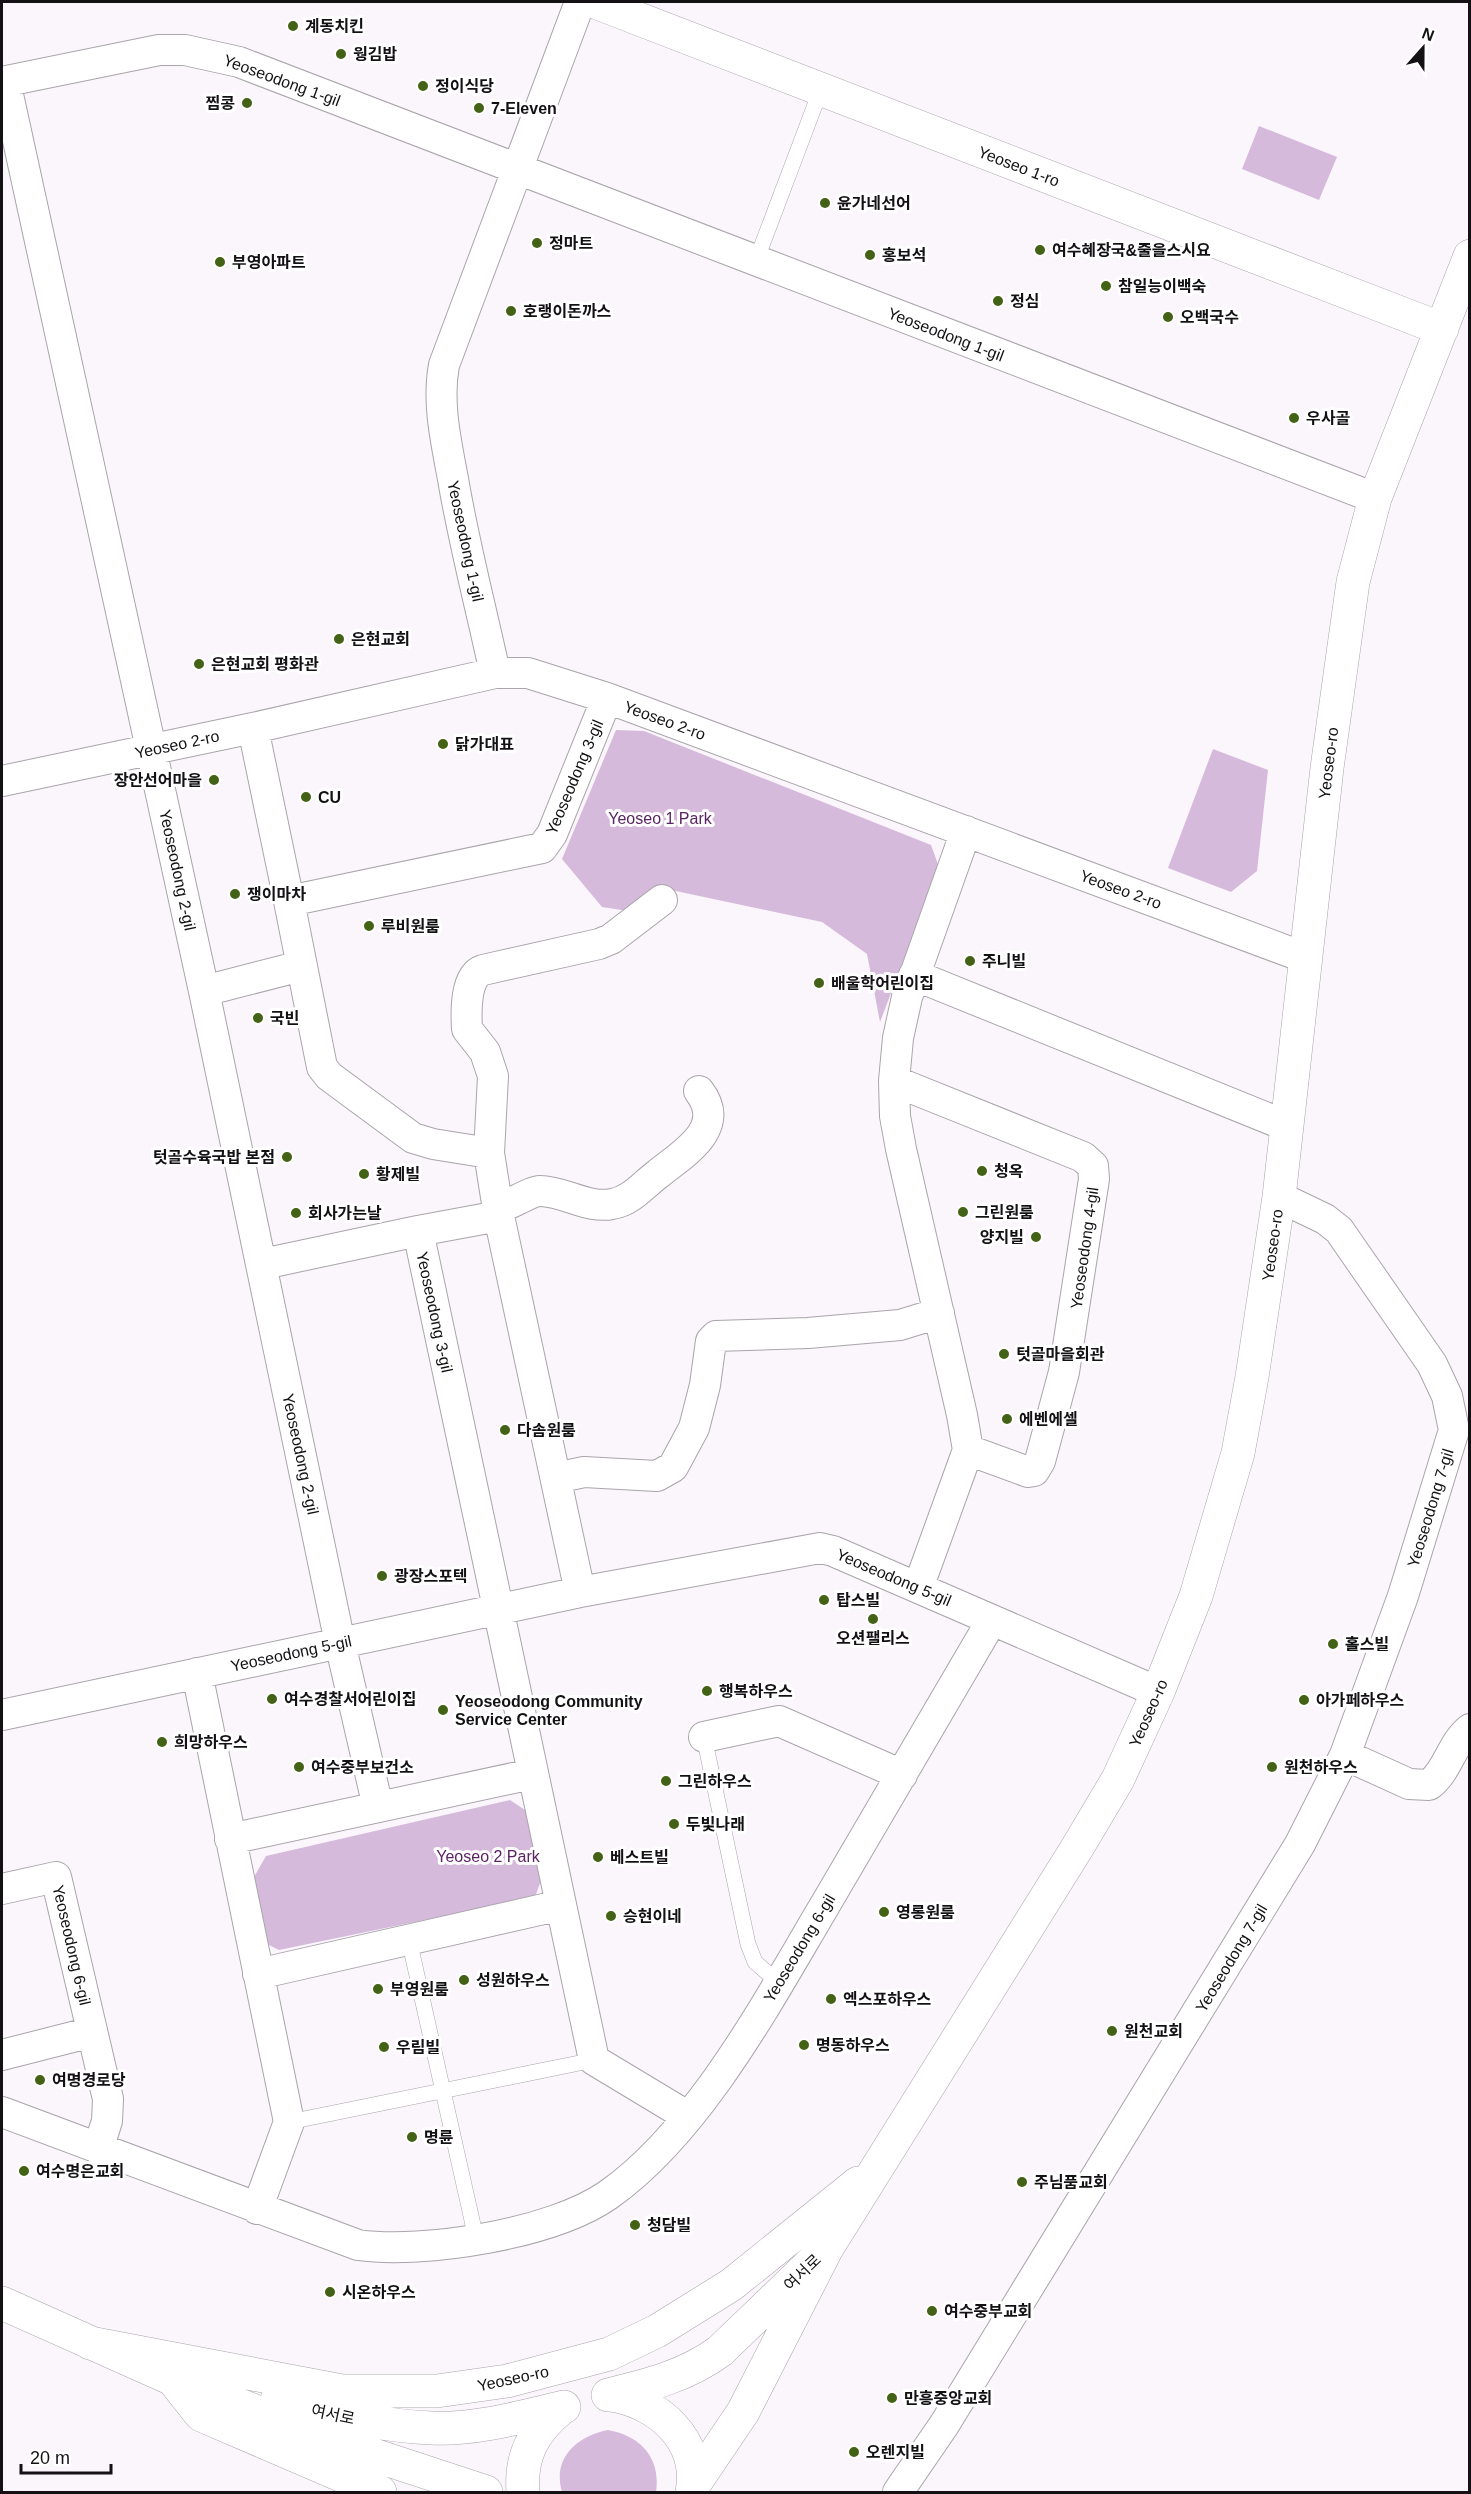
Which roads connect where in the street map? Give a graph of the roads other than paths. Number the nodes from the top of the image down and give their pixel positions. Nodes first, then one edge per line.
1 (580, 2) edge
2 (595, 2) edge
3 (3, 81) edge
4 (821, 89) junction
5 (518, 169) junction
6 (1470, 256) edge
7 (756, 261) junction
8 (1442, 329) junction
9 (1375, 498) junction
10 (495, 673) junction
11 (607, 698) junction
12 (253, 728) junction
13 (151, 750) junction
14 (2, 782) edge
15 (966, 831) junction
16 (662, 900) dead end
17 (289, 901) junction
18 (1306, 958) junction
19 (301, 966) junction
20 (914, 975) junction
21 (204, 991) junction
22 (894, 1081) junction
23 (699, 1091) dead end
24 (1287, 1126) junction
25 (489, 1153) junction
26 (1279, 1197) junction
27 (499, 1212) junction
28 (418, 1231) junction
29 (263, 1264) junction
30 (939, 1313) junction
31 (1462, 1440) edge
32 (968, 1450) junction
33 (556, 1479) junction
34 (918, 1588) junction
35 (580, 1592) junction
36 (497, 1610) junction
37 (992, 1620) junction
38 (340, 1643) junction
39 (196, 1673) junction
40 (1158, 1692) junction
41 (2, 1715) edge
42 (1470, 1729) edge
43 (704, 1737) joint
44 (1345, 1755) junction
45 (532, 1774) junction
46 (902, 1775) junction
47 (378, 1807) junction
48 (230, 1839) junction
49 (2, 1889) edge
50 (561, 1905) junction
51 (409, 1940) junction
52 (258, 1974) junction
53 (779, 1983) junction
54 (92, 2032) junction
55 (2, 2055) edge
56 (594, 2060) junction
57 (444, 2091) junction
58 (2, 2112) edge
59 (687, 2116) junction
60 (289, 2122) junction
61 (98, 2149) junction
62 (878, 2167) junction
63 (257, 2209) junction
64 (476, 2238) junction
65 (827, 2248) junction
66 (2, 2303) edge
67 (175, 2369) junction
68 (608, 2395) junction
69 (564, 2407) junction
70 (693, 2489) edge
71 (380, 2493) edge
72 (486, 2493) edge
73 (523, 2493) edge
74 (898, 2493) edge

1 - 5 street, Yeoseodong 1-gil
2 - 4 street, Yeoseo 1-ro
3 - 5 street, Yeoseodong 1-gil
3 - 13 street, Yeoseodong 2-gil
4 - 7 lane
4 - 8 street, Yeoseo 1-ro
5 - 7 street, Yeoseodong 1-gil
5 - 10 street, Yeoseodong 1-gil
6 - 8 street, Yeoseo-ro
7 - 9 street, Yeoseodong 1-gil
8 - 9 street, Yeoseo-ro
9 - 18 street, Yeoseo-ro
10 - 11 street, Yeoseo 2-ro
10 - 12 street, Yeoseo 2-ro
11 - 15 street, Yeoseo 2-ro
11 - 17 street, Yeoseodong 3-gil
12 - 13 street, Yeoseo 2-ro
12 - 17 street
13 - 14 street, Yeoseo 2-ro
13 - 21 street, Yeoseodong 2-gil
15 - 18 street, Yeoseo 2-ro
15 - 20 street
16 - 25 street
17 - 19 street
18 - 24 street, Yeoseo-ro
19 - 21 street
19 - 25 street
20 - 22 street
20 - 24 street
21 - 29 street, Yeoseodong 2-gil
22 - 30 street
22 - 32 street, Yeoseodong 4-gil
23 - 27 street, Yeoseodong 3-gil
24 - 26 street, Yeoseo-ro
25 - 27 street
26 - 31 street, Yeoseodong 7-gil
26 - 40 street, Yeoseo-ro
27 - 28 street, Yeoseodong 3-gil
27 - 33 street
28 - 29 street
28 - 36 street, Yeoseodong 3-gil
29 - 38 street, Yeoseodong 2-gil
30 - 32 street
30 - 33 street
31 - 44 street, Yeoseodong 7-gil
32 - 34 street
33 - 35 street
34 - 35 street, Yeoseodong 5-gil
34 - 37 street, Yeoseodong 5-gil
35 - 36 street, Yeoseodong 5-gil
36 - 38 street, Yeoseodong 5-gil
36 - 45 street
37 - 40 street, Yeoseodong 5-gil
37 - 46 street, Yeoseodong 6-gil
38 - 39 street, Yeoseodong 5-gil
38 - 47 street
39 - 41 street, Yeoseodong 5-gil
39 - 48 street
40 - 62 street, Yeoseo-ro
42 - 44 street
43 - 46 street
43 - 53 lane
44 - 74 street, Yeoseodong 7-gil
45 - 47 street
45 - 50 street
46 - 53 street, Yeoseodong 6-gil
47 - 48 street
48 - 52 street
49 - 54 street, Yeoseodong 6-gil
50 - 51 street
50 - 56 street
51 - 52 street
51 - 57 lane
52 - 60 street
53 - 59 street, Yeoseodong 6-gil
54 - 55 street
54 - 61 street, Yeoseodong 6-gil
56 - 57 lane
56 - 59 street
57 - 60 lane
57 - 64 lane
58 - 61 street, Yeoseodong 6-gil
59 - 64 street, Yeoseodong 6-gil
60 - 63 street
61 - 63 street, Yeoseodong 6-gil
62 - 65 street, Yeoseo-ro
62 - 67 street, Yeoseo-ro
63 - 64 street, Yeoseodong 6-gil
65 - 68 street, 여서로
65 - 70 street, 여서로
66 - 67 street, Yeoseo-ro
67 - 69 street, 여서로
67 - 71 street
67 - 72 street, 여서로
68 - 69 street, 여서로
68 - 70 street
69 - 73 street

